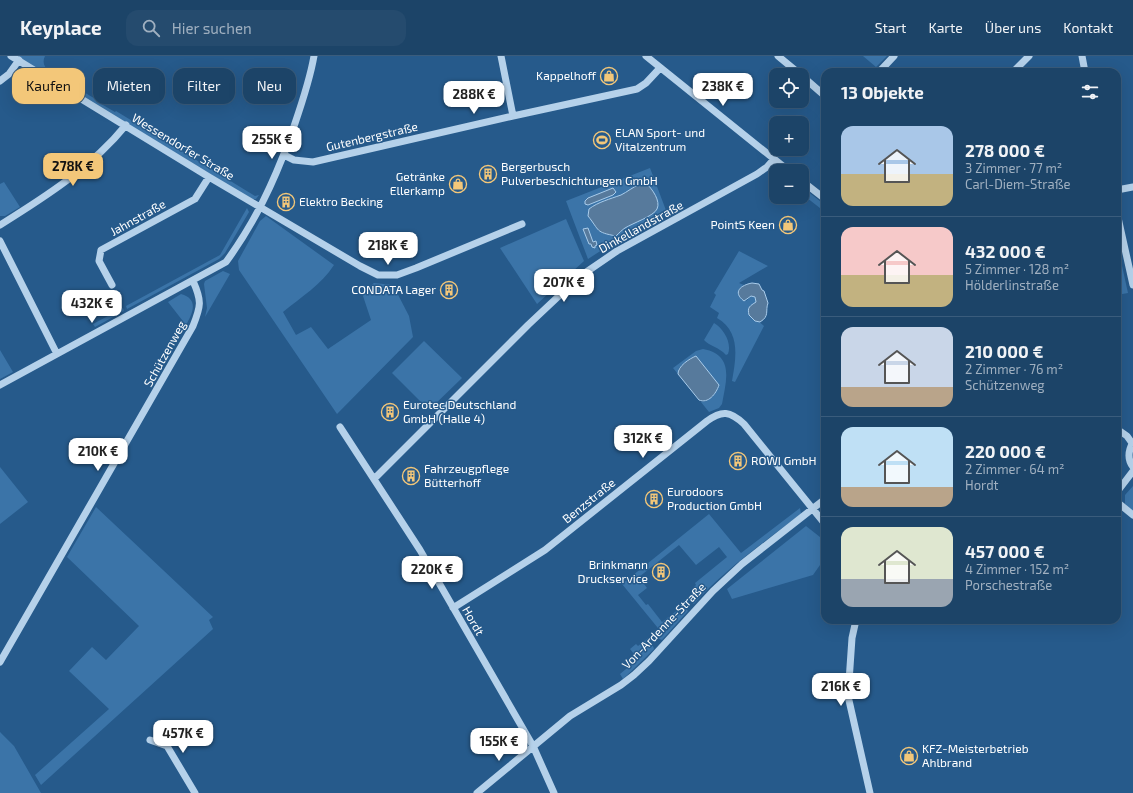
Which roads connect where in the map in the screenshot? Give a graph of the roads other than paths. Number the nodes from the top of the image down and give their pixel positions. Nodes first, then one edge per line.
1 (11, 56) edge
2 (314, 56) edge
3 (500, 56) edge
4 (646, 56) edge
5 (778, 56) edge
6 (894, 56) edge
7 (1029, 56) edge
8 (1082, 56) edge
9 (19, 60) junction
10 (660, 68) junction
11 (793, 68) edge
12 (883, 68) edge
13 (1017, 68) edge
14 (1084, 68) edge
15 (0, 81) edge
16 (809, 81) edge
17 (821, 92) edge
18 (513, 116) junction
19 (126, 125) junction
20 (284, 155) junction
21 (774, 159) junction
22 (780, 164) edge
23 (209, 176) junction
24 (809, 186) edge
25 (1133, 187) edge
26 (1121, 189) edge
27 (821, 196) edge
28 (261, 207) junction
29 (522, 224) dead end
30 (0, 225) edge
31 (1121, 231) edge
32 (0, 242) edge
33 (193, 281) junction
34 (112, 285) dead end
35 (1133, 285) edge
36 (57, 354) junction
37 (0, 385) edge
38 (340, 427) dead end
39 (1121, 432) edge
40 (1133, 443) edge
41 (1133, 467) edge
42 (1133, 471) edge
43 (374, 479) junction
44 (1121, 487) edge
45 (821, 502) edge
46 (1121, 505) edge
47 (814, 508) junction
48 (1133, 515) edge
49 (821, 518) edge
50 (453, 608) junction
51 (855, 624) edge
52 (0, 662) edge
53 (150, 740) dead end
54 (533, 746) junction
55 (195, 793) edge
56 (477, 793) edge
57 (554, 793) edge
58 (870, 793) edge

1 - 9 street, Wessendorfer Straße
2 - 20 street
3 - 18 street
4 - 10 street
5 - 11 street
6 - 12 street
7 - 13 street
8 - 14 street
9 - 15 street
9 - 19 street, Wessendorfer Straße
10 - 18 street, Gutenbergstraße
10 - 21 street
16 - 17 street
18 - 20 street, Gutenbergstraße
19 - 23 street, Wessendorfer Straße
19 - 30 street
20 - 28 street
21 - 22 street
21 - 43 street, Dinkellandstraße
23 - 28 street, Wessendorfer Straße
23 - 34 street, Jahnstraße
24 - 27 street
25 - 26 street
28 - 29 street, Wessendorfer Straße
28 - 33 street
31 - 35 street
32 - 36 street
33 - 36 street
33 - 52 street, Schützenweg
36 - 37 street
38 - 43 street, Hordt
39 - 40 street
40 - 41 street
42 - 44 street
43 - 50 street, Hordt
45 - 47 street, Von-Ardenne-Straße
46 - 48 street
47 - 49 street, Benzstraße
47 - 50 street, Benzstraße
47 - 54 street, Von-Ardenne-Straße
50 - 54 street, Hordt
51 - 58 street
53 - 55 street
54 - 56 street, Von-Ardenne-Straße
54 - 57 street, Hordt

